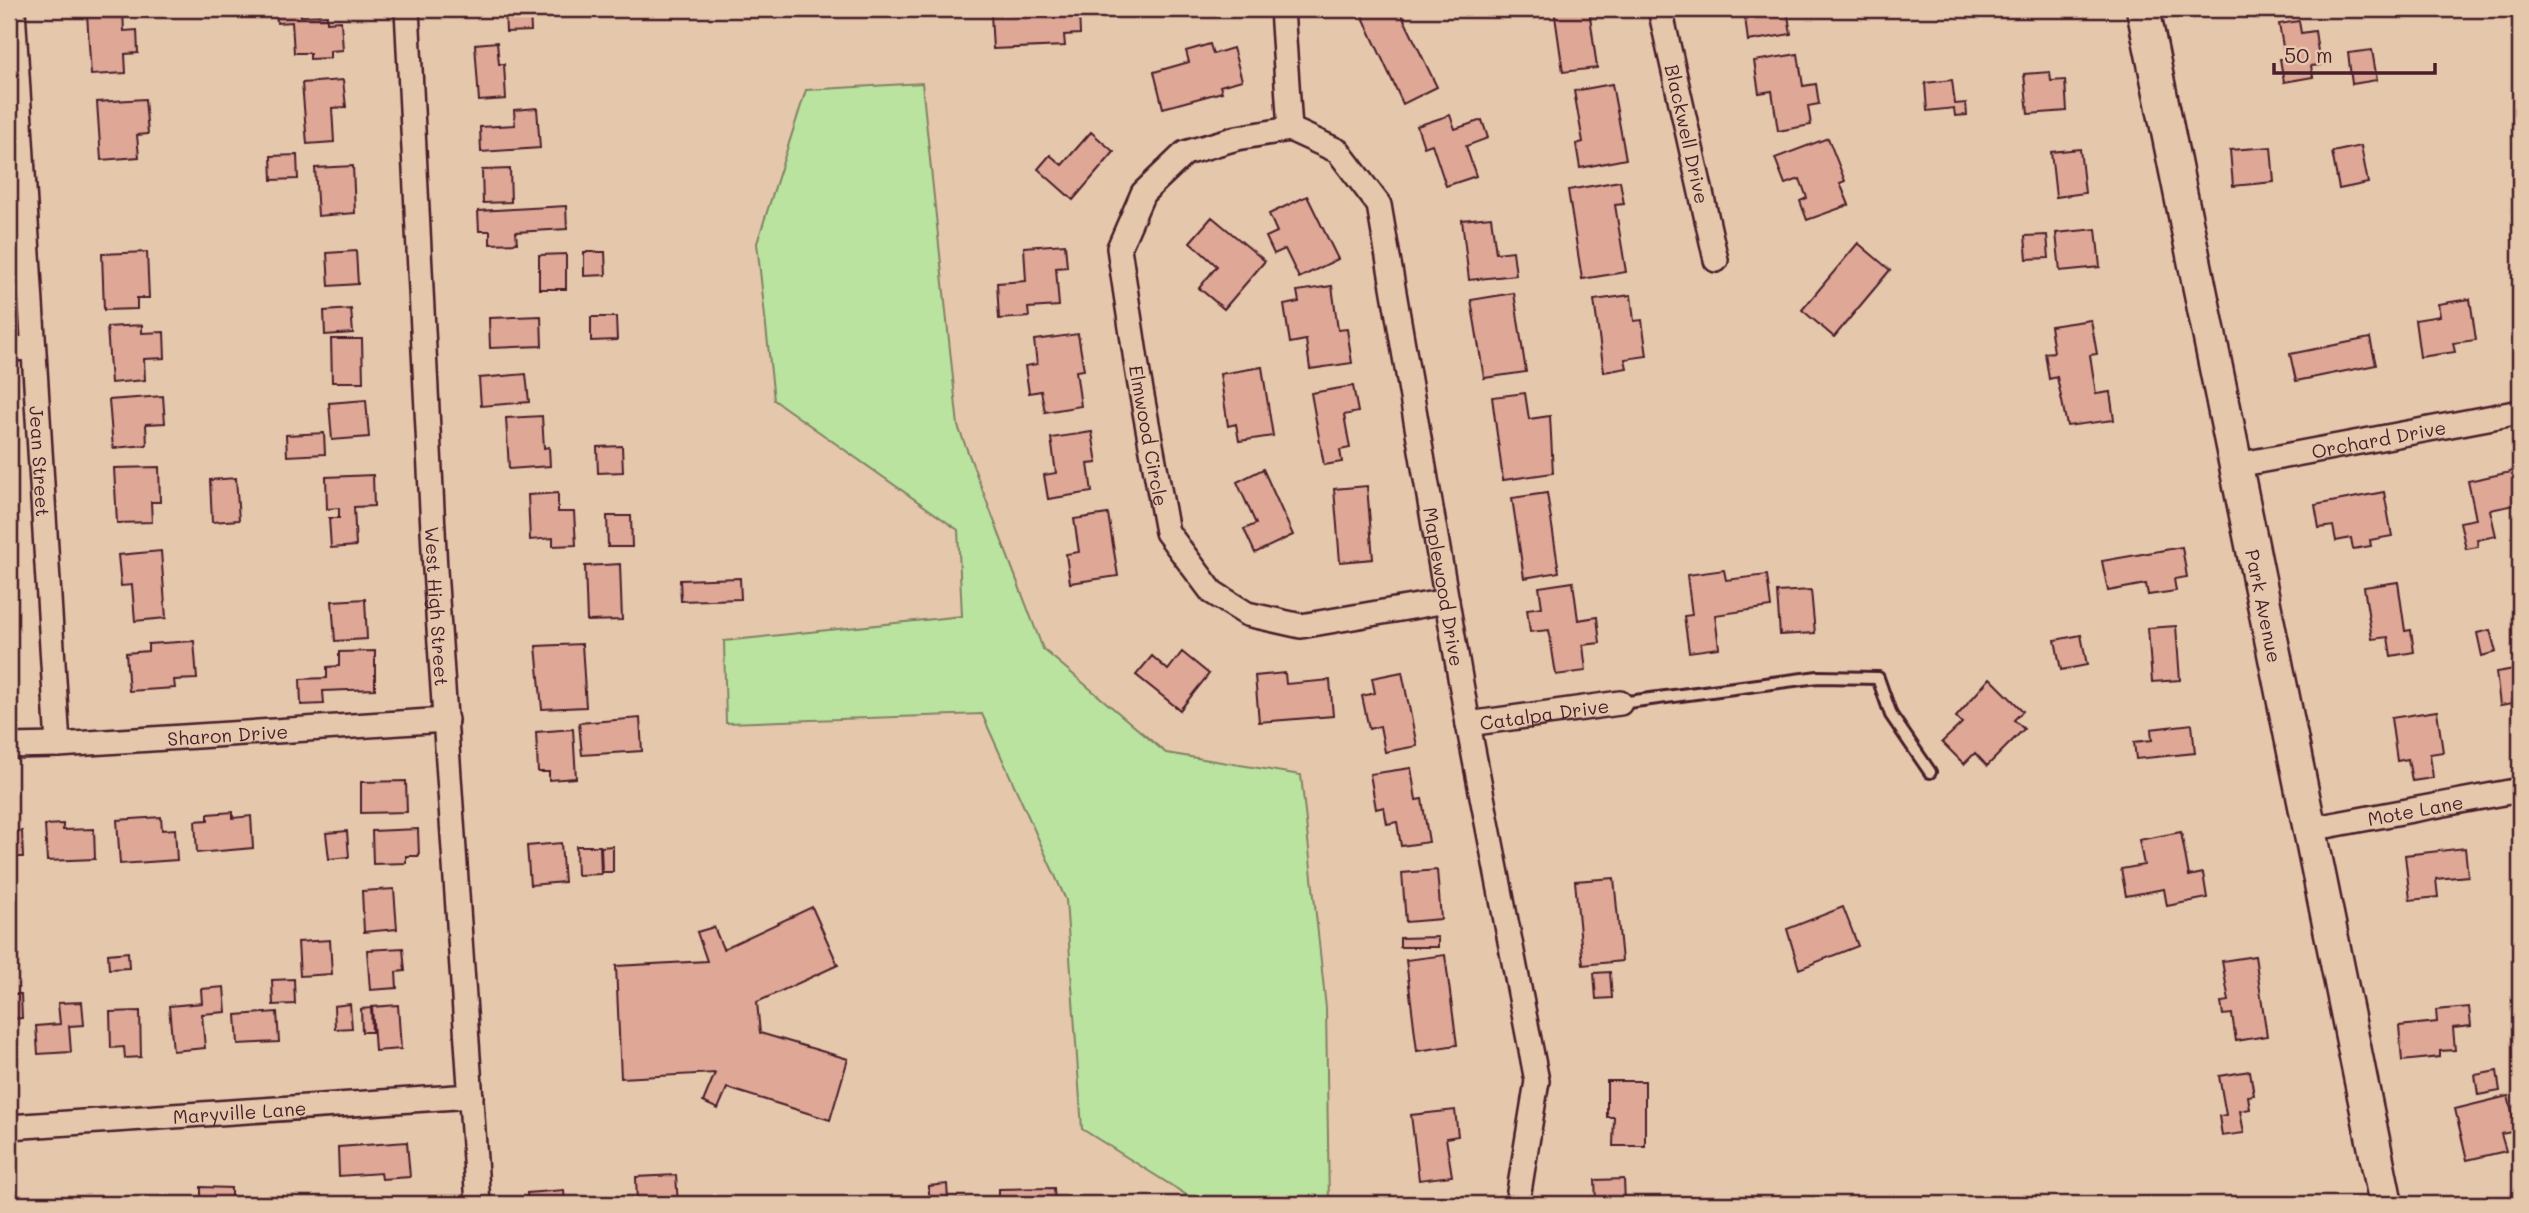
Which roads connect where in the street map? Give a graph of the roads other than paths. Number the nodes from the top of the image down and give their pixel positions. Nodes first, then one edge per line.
1 (13, 9) edge
2 (407, 9) edge
3 (1282, 9) edge
4 (1660, 9) edge
5 (2143, 9) edge
6 (1290, 129) junction
7 (1717, 260) dead end
8 (32, 348) junction
9 (9, 349) edge
10 (2520, 412) edge
11 (2237, 465) junction
12 (1447, 601) junction
13 (1620, 703) joint
14 (446, 720) junction
15 (1468, 724) junction
16 (58, 745) junction
17 (9, 746) edge
18 (1930, 772) dead end
19 (2520, 790) edge
20 (2310, 829) junction
21 (471, 1096) junction
22 (9, 1127) edge
23 (478, 1204) edge
24 (1517, 1204) edge
25 (2386, 1204) edge

1 - 8 street, Jean Street
2 - 14 street, West High Street
3 - 6 street
4 - 7 street, Blackwell Drive
5 - 11 street, Park Avenue
6 - 12 street, Maplewood Drive
6 - 12 street, Elmwood Circle
8 - 9 street
8 - 16 street, Jean Street
10 - 11 street, Orchard Drive
11 - 20 street, Park Avenue
12 - 15 street, Maplewood Drive
13 - 15 street, Catalpa Drive
13 - 18 lane
14 - 16 street, Sharon Drive
14 - 21 street, West High Street
15 - 24 street, Maplewood Drive
16 - 17 street, Sharon Drive
19 - 20 street, Mote Lane
20 - 25 street, Park Avenue
21 - 22 street, Maryville Lane
21 - 23 street, West High Street

